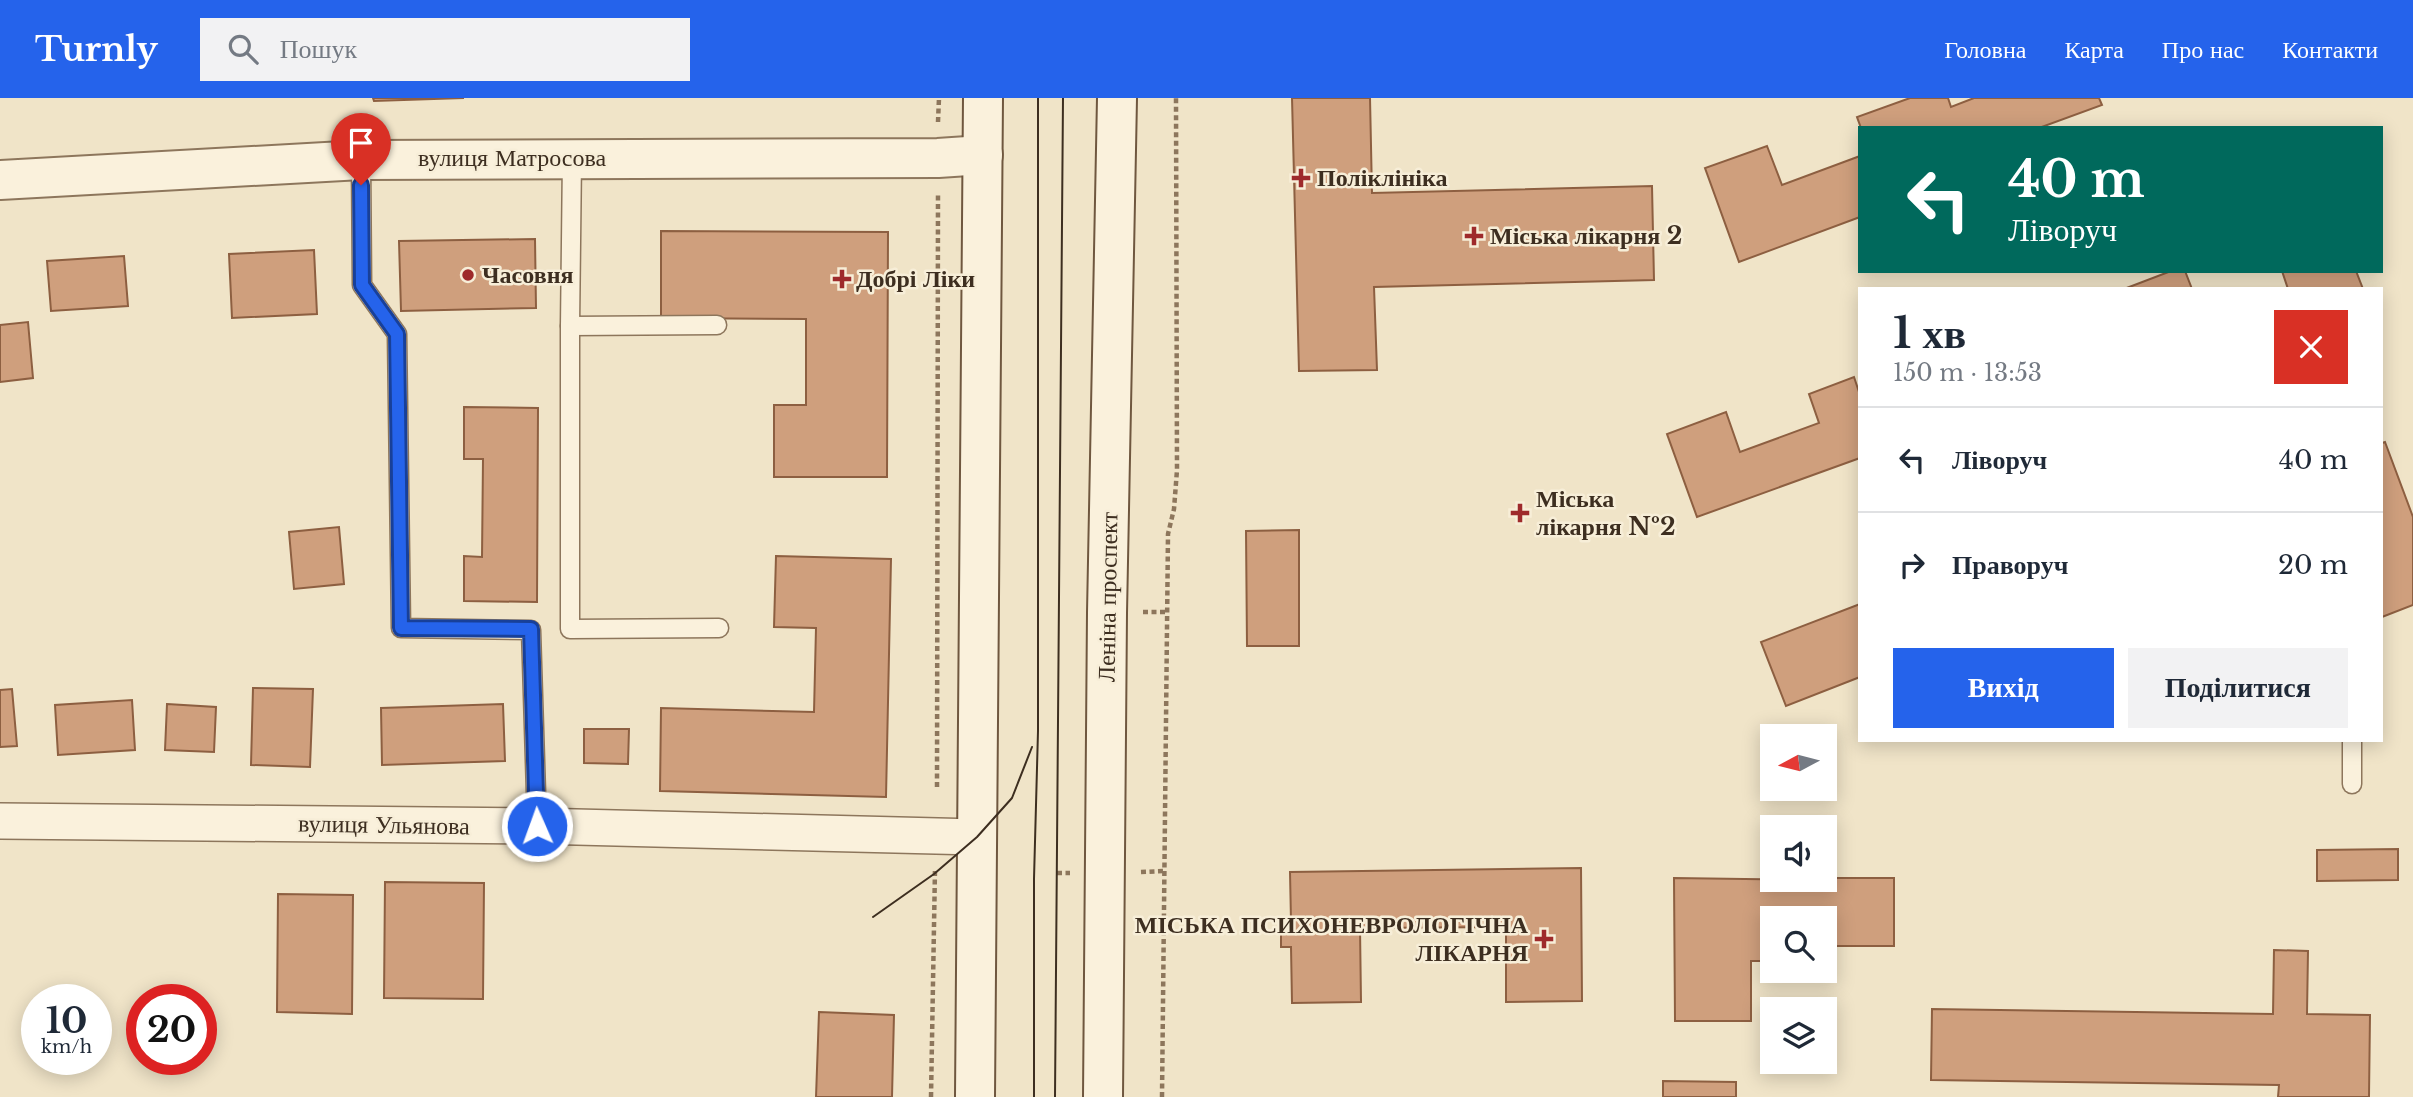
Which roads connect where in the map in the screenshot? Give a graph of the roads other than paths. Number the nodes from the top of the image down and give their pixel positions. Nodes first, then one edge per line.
1 (983, 98) edge
2 (1117, 98) edge
3 (983, 155) junction
4 (572, 158) junction
5 (361, 160) junction
6 (0, 180) edge
7 (717, 325) dead end
8 (570, 326) junction
9 (719, 628) dead end
10 (2352, 742) edge
11 (2352, 783) dead end
12 (0, 821) edge
13 (537, 826) junction
14 (977, 837) junction
15 (975, 1097) edge
16 (1103, 1097) edge

1 - 3 main road
2 - 16 main road, Леніна проспект
3 - 4 main road, вулиця Матросова
3 - 14 main road
4 - 5 main road, вулиця Матросова
4 - 8 lane
5 - 6 main road, вулиця Матросова
5 - 13 lane
7 - 8 lane
8 - 9 lane
10 - 11 lane
12 - 13 street, вулиця Ульянова
13 - 14 street, вулиця Ульянова
14 - 15 main road

